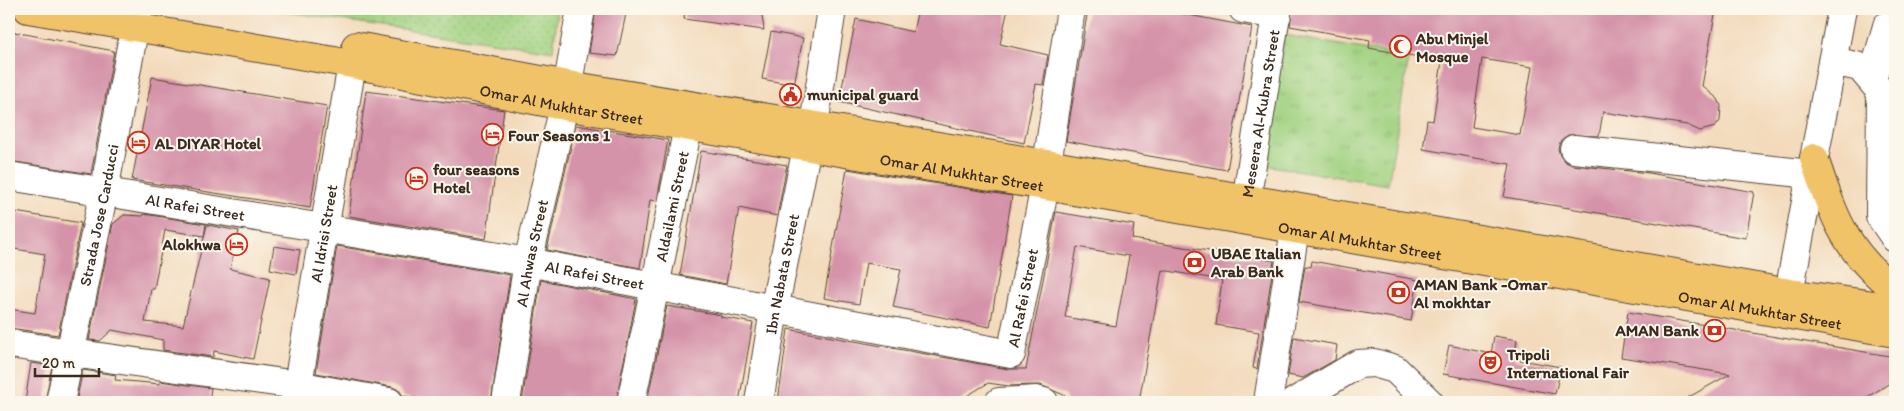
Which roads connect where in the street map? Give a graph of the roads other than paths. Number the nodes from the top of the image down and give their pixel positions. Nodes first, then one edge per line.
1 (28, 9) edge
2 (581, 9) edge
3 (832, 9) edge
4 (1071, 9) edge
5 (1243, 9) edge
6 (1842, 9) edge
7 (1277, 12) edge
8 (136, 13) edge
9 (1887, 26) dead end
10 (1832, 61) junction
11 (352, 64) junction
12 (1872, 80) junction
13 (566, 95) junction
14 (688, 127) junction
15 (811, 136) junction
16 (1574, 149) dead end
17 (1813, 166) junction
18 (1046, 175) junction
19 (9, 176) edge
20 (104, 192) junction
21 (1245, 209) junction
22 (323, 228) junction
23 (1295, 229) junction
24 (1895, 238) edge
25 (528, 262) junction
26 (654, 285) junction
27 (1895, 289) edge
28 (1788, 304) junction
29 (1895, 308) edge
30 (774, 310) junction
31 (1895, 333) edge
32 (9, 344) edge
33 (70, 353) junction
34 (296, 394) edge
35 (60, 402) edge
36 (389, 402) edge
37 (506, 402) edge
38 (631, 402) edge
39 (759, 402) edge
40 (999, 402) edge
41 (1044, 402) edge
42 (1268, 402) edge
43 (1294, 402) edge
44 (1428, 402) edge

1 - 8 main road, Omar Al Mukhtar Street
2 - 13 street, Al Ahwas Street
3 - 15 street, Ibn Nabata Street
4 - 18 street
5 - 7 street
6 - 10 street
7 - 21 street, Meseera Al-Kubra Street
8 - 11 main road, Omar Al Mukhtar Street
8 - 13 main road, Omar Al Mukhtar Street
8 - 20 street, Strada Jose Carducci
9 - 12 street
10 - 12 street
10 - 17 street
11 - 13 main road, Omar Al Mukhtar Street
11 - 22 street, Al Idrisi Street
12 - 24 street
13 - 14 main road, Omar Al Mukhtar Street
13 - 15 main road, Omar Al Mukhtar Street
13 - 25 street, Al Ahwas Street
14 - 15 main road, Omar Al Mukhtar Street
14 - 26 street, Aldailami Street
15 - 18 main road, Omar Al Mukhtar Street
15 - 30 street, Ibn Nabata Street
16 - 17 street
17 - 27 main road
17 - 28 street
18 - 21 main road, Omar Al Mukhtar Street
18 - 30 street, Al Rafei Street
19 - 20 street, Al Rafei Street
20 - 22 street, Al Rafei Street
20 - 33 street, Strada Jose Carducci
21 - 23 main road, Omar Al Mukhtar Street
21 - 28 main road, Omar Al Mukhtar Street
22 - 25 street, Al Rafei Street
22 - 34 street, Al Idrisi Street
23 - 28 main road, Omar Al Mukhtar Street
23 - 42 street
25 - 26 street, Al Rafei Street
25 - 37 street, Al Ahwas Street
26 - 30 street, Al Rafei Street
26 - 38 street, Aldailami Street
28 - 29 main road, Omar Al Mukhtar Street
28 - 31 main road, Omar Al Mukhtar Street
30 - 39 street, Ibn Nabata Street
32 - 33 street
33 - 34 street
33 - 35 street, Strada Jose Carducci
34 - 36 street
40 - 41 street
43 - 44 street

